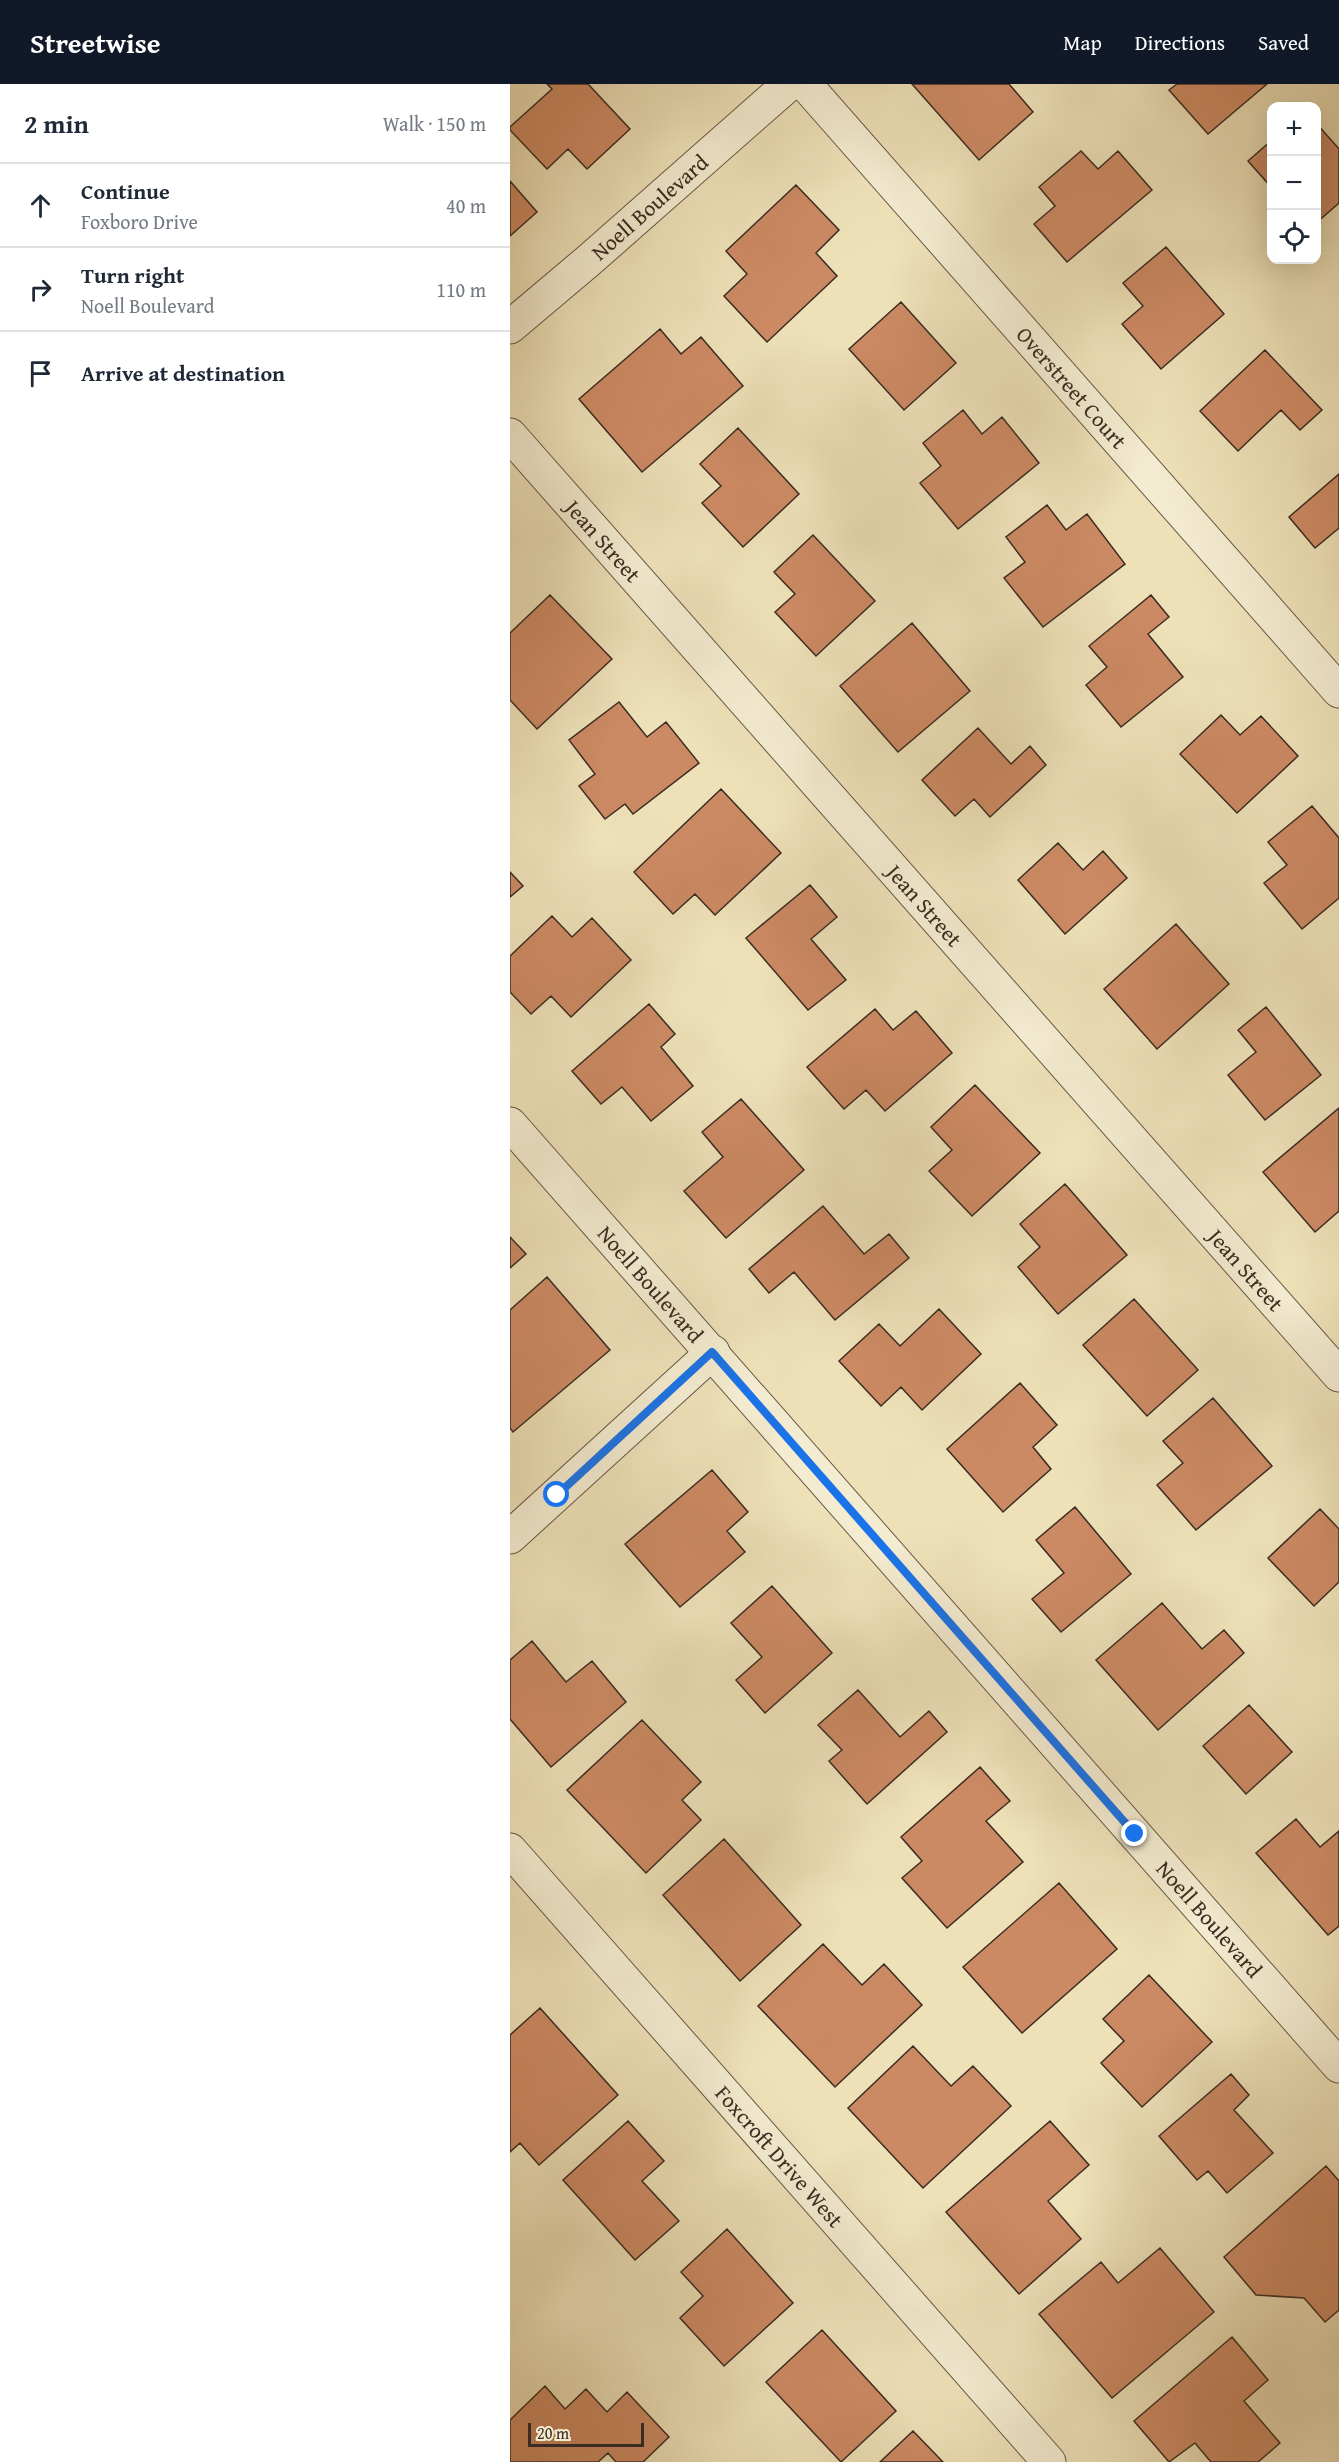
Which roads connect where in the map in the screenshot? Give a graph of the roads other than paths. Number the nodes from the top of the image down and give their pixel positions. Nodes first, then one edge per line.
1 (789, 84) edge
2 (805, 84) edge
3 (510, 327) edge
4 (510, 435) edge
5 (1339, 691) edge
6 (510, 1124) edge
7 (712, 1352) junction
8 (1339, 1375) edge
9 (510, 1537) edge
10 (510, 1850) edge
11 (1339, 2066) edge
12 (1049, 2462) edge

1 - 3 street, Noell Boulevard
2 - 5 street, Overstreet Court
4 - 8 street, Jean Street
6 - 7 street, Noell Boulevard
7 - 9 street
7 - 11 street, Noell Boulevard
10 - 12 street, Foxcroft Drive West

